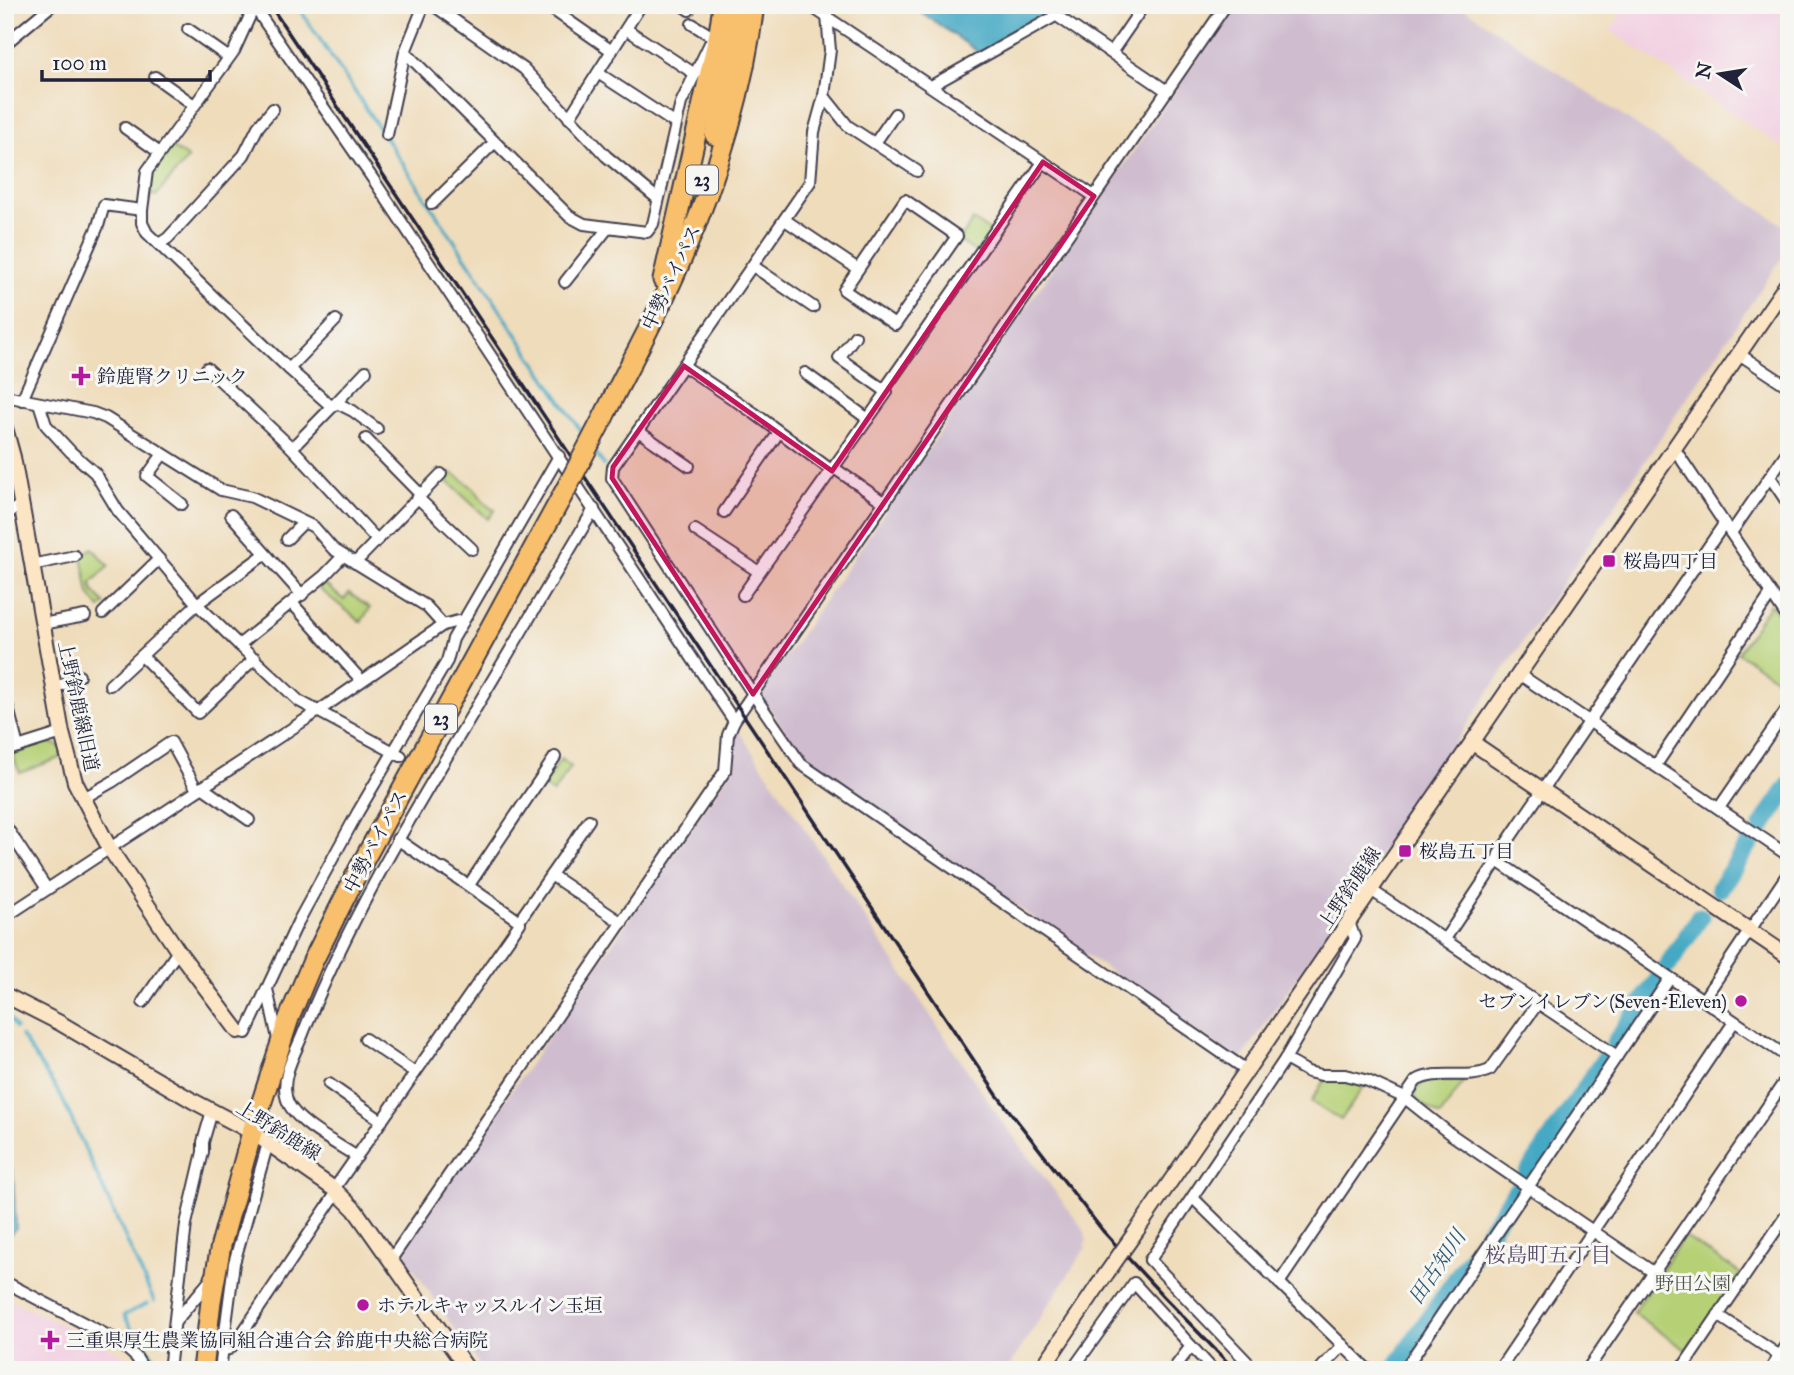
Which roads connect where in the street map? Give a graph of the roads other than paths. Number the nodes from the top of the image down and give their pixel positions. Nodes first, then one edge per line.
1 (52, 5) edge
2 (424, 5) edge
3 (433, 5) edge
4 (546, 5) edge
5 (641, 5) edge
6 (682, 5) edge
7 (691, 5) edge
8 (723, 5) edge
9 (739, 5) edge
10 (754, 5) edge
11 (767, 5) edge
12 (809, 5) edge
13 (1144, 5) edge
14 (1226, 5) edge
15 (254, 6) edge
16 (1057, 9) edge
17 (826, 11) edge
18 (692, 24) dead end
19 (188, 29) dead end
20 (626, 29) junction
21 (5, 44) edge
22 (612, 51) junction
23 (405, 52) junction
24 (1111, 53) junction
25 (228, 57) junction
26 (598, 73) junction
27 (695, 74) junction
28 (155, 77) dead end
29 (931, 86) junction
30 (1167, 91) junction
31 (824, 96) junction
32 (194, 105) junction
33 (273, 109) dead end
34 (734, 111) junction
35 (895, 114) dead end
36 (569, 118) junction
37 (676, 124) junction
38 (125, 128) dead end
39 (387, 135) dead end
40 (494, 143) junction
41 (875, 143) junction
42 (160, 153) junction
43 (1043, 162) junction
44 (917, 171) dead end
45 (1094, 196) junction
46 (658, 199) junction
47 (432, 204) dead end
48 (142, 210) junction
49 (785, 220) junction
50 (608, 228) junction
51 (159, 244) junction
52 (753, 266) junction
53 (858, 269) junction
54 (1789, 281) edge
55 (565, 282) dead end
56 (660, 291) junction
57 (813, 307) dead end
58 (336, 320) dead end
59 (855, 336) dead end
60 (639, 346) junction
61 (1739, 354) junction
62 (684, 366) junction
63 (207, 368) dead end
64 (289, 369) junction
65 (366, 371) dead end
66 (805, 373) dead end
67 (1789, 387) edge
68 (884, 390) junction
69 (5, 399) edge
70 (22, 400) junction
71 (39, 403) junction
72 (334, 405) junction
73 (868, 419) junction
74 (5, 428) edge
75 (377, 429) dead end
76 (638, 431) junction
77 (779, 432) junction
78 (366, 439) dead end
79 (292, 448) junction
80 (1674, 448) junction
81 (1789, 449) edge
82 (163, 454) junction
83 (559, 456) junction
84 (689, 466) dead end
85 (832, 469) junction
86 (441, 474) dead end
87 (1770, 477) junction
88 (419, 496) junction
89 (885, 503) junction
90 (182, 504) dead end
91 (20, 505) junction
92 (1789, 505) edge
93 (594, 509) junction
94 (724, 512) dead end
95 (232, 514) dead end
96 (5, 516) edge
97 (303, 523) junction
98 (1728, 529) junction
99 (695, 530) dead end
100 (286, 539) dead end
101 (377, 540) junction
102 (472, 549) dead end
103 (265, 554) junction
104 (75, 556) dead end
105 (342, 556) junction
106 (159, 559) junction
107 (355, 563) junction
108 (31, 565) junction
109 (759, 572) junction
110 (1771, 594) junction
111 (743, 595) dead end
112 (297, 599) junction
113 (197, 604) junction
114 (103, 613) dead end
115 (85, 616) dead end
116 (1789, 620) edge
117 (463, 622) junction
118 (41, 624) junction
119 (443, 625) junction
120 (239, 645) junction
121 (142, 656) junction
122 (255, 658) junction
123 (1519, 674) junction
124 (79, 676) dead end
125 (361, 680) junction
126 (110, 685) dead end
127 (54, 687) junction
128 (753, 694) junction
129 (5, 696) edge
130 (1789, 706) edge
131 (317, 712) junction
132 (734, 721) junction
133 (1592, 721) junction
134 (62, 733) junction
135 (1473, 743) junction
136 (18, 747) junction
137 (5, 751) edge
138 (397, 754) junction
139 (555, 757) dead end
140 (1656, 765) junction
141 (200, 788) junction
142 (1543, 789) junction
143 (82, 799) junction
144 (1719, 808) junction
145 (249, 820) dead end
146 (589, 820) dead end
147 (5, 825) edge
148 (397, 839) junction
149 (110, 849) junction
150 (1789, 856) edge
151 (1497, 861) junction
152 (1789, 872) edge
153 (551, 875) junction
154 (469, 886) junction
155 (47, 889) junction
156 (1371, 890) junction
157 (5, 917) edge
158 (519, 921) junction
159 (1349, 922) junction
160 (622, 923) junction
161 (1749, 931) junction
162 (1445, 939) junction
163 (178, 951) junction
164 (1789, 957) edge
165 (1670, 978) junction
166 (267, 989) junction
167 (5, 995) edge
168 (1703, 1000) junction
169 (143, 1002) dead end
170 (1538, 1003) junction
171 (1734, 1022) junction
172 (238, 1031) joint
173 (365, 1038) dead end
174 (280, 1045) junction
175 (1617, 1056) junction
176 (1789, 1058) edge
177 (1286, 1059) junction
178 (1248, 1071) junction
179 (415, 1073) junction
180 (1789, 1075) edge
181 (329, 1084) dead end
182 (1405, 1098) junction
183 (212, 1111) junction
184 (382, 1121) junction
185 (260, 1137) junction
186 (357, 1157) junction
187 (1528, 1187) junction
188 (336, 1190) junction
189 (1193, 1198) junction
190 (1789, 1211) edge
191 (1594, 1231) junction
192 (390, 1261) junction
193 (1653, 1272) junction
194 (216, 1274) junction
195 (5, 1282) edge
196 (1279, 1283) junction
197 (1718, 1315) junction
198 (176, 1322) junction
199 (1789, 1342) edge
200 (1343, 1345) junction
201 (1191, 1346) junction
202 (221, 1351) junction
203 (1784, 1359) edge
204 (1322, 1367) dead end
205 (144, 1370) edge
206 (169, 1370) edge
207 (203, 1370) edge
208 (220, 1370) edge
209 (468, 1370) edge
210 (1041, 1370) edge
211 (1072, 1370) edge
212 (1173, 1370) edge
213 (1213, 1370) edge
214 (1255, 1370) edge
215 (1368, 1370) edge
216 (1404, 1370) edge
217 (1499, 1370) edge
218 (1587, 1370) edge
219 (1681, 1370) edge
220 (1770, 1370) edge

1 - 21 street
2 - 23 street
3 - 36 street
4 - 22 street
5 - 20 street
6 - 7 street
8 - 56 highway
9 - 56 highway, 中勢バイパス / 23
10 - 34 highway, 中勢バイパス / 23
11 - 34 highway
12 - 17 street
13 - 24 street
14 - 30 street
15 - 25 street
15 - 83 street
16 - 24 street
16 - 29 street
17 - 29 street
17 - 31 street
18 - 27 street
19 - 25 street
20 - 22 street
20 - 27 street
22 - 26 street
23 - 39 street
23 - 40 street
24 - 30 street
25 - 32 street
26 - 36 street
26 - 37 street
27 - 37 street
28 - 32 street
29 - 43 street
30 - 45 street
31 - 41 street
31 - 49 street
32 - 42 street
33 - 51 street
34 - 60 highway, 中勢バイパス / 23
35 - 41 street
36 - 46 street
37 - 46 street
38 - 42 street
40 - 47 street
40 - 50 street
41 - 44 street
42 - 48 street
43 - 45 street
43 - 68 street
45 - 89 street
46 - 50 street
48 - 51 street
48 - 70 street
49 - 52 street
49 - 53 street
50 - 55 street
51 - 64 street
52 - 57 street
52 - 62 street
53 - 53 street
54 - 61 main road, 上野鈴鹿線
56 - 60 highway, 中勢バイパス / 23
58 - 64 street
59 - 68 street
60 - 174 highway, 中勢バイパス / 23, bridge
61 - 67 street
61 - 80 main road, 上野鈴鹿線
62 - 76 street
62 - 77 street
63 - 79 street
64 - 72 street
65 - 72 street
66 - 73 street
68 - 73 street
69 - 70 street
70 - 71 street
71 - 82 street
71 - 106 street
72 - 75 street
72 - 79 street
73 - 85 street
74 - 91 main road, 上野鈴鹿線旧道
76 - 84 street
76 - 128 street
77 - 85 street
77 - 94 street
78 - 88 street
79 - 101 street
80 - 98 street
80 - 123 main road, 上野鈴鹿線
81 - 87 street
82 - 90 street
82 - 97 street
83 - 93 street
83 - 117 street
85 - 89 street
85 - 109 street
86 - 88 street
87 - 92 street
87 - 98 street
88 - 101 street
88 - 102 street
89 - 128 street
91 - 96 street
91 - 108 main road, 上野鈴鹿線旧道
93 - 132 street
93 - 148 street
95 - 103 street
97 - 100 street
97 - 105 street
98 - 110 street
98 - 133 street
99 - 109 street
101 - 107 street
103 - 112 street
103 - 113 street
104 - 108 street
105 - 107 street
105 - 112 street
106 - 113 street
106 - 114 street
107 - 119 street
108 - 118 main road, 上野鈴鹿線旧道
109 - 111 street
110 - 116 street
110 - 140 street
112 - 120 street
112 - 125 street
113 - 120 street
113 - 121 street
115 - 118 street
117 - 119 street
117 - 138 street
118 - 127 main road, 上野鈴鹿線旧道
119 - 125 street
120 - 122 street
121 - 122 street
121 - 126 street
122 - 131 street
123 - 133 street
123 - 135 main road, 上野鈴鹿線
124 - 127 street
125 - 131 street
127 - 134 main road, 上野鈴鹿線旧道
128 - 132 street
128 - 178 street
129 - 136 street
130 - 144 street
131 - 138 street
131 - 141 street
132 - 160 street
133 - 140 street
133 - 142 street
134 - 136 street
134 - 143 main road, 上野鈴鹿線旧道
135 - 142 main road
135 - 156 main road, 上野鈴鹿線
136 - 137 street
138 - 166 street
139 - 154 street
140 - 144 street
141 - 143 street
141 - 145 street
141 - 149 street
142 - 151 street
142 - 161 main road
143 - 149 main road, 上野鈴鹿線旧道
144 - 150 street
146 - 153 street
147 - 155 street
148 - 154 street
148 - 186 street
149 - 155 street
149 - 163 main road, 上野鈴鹿線旧道
151 - 162 street
151 - 165 street
152 - 161 street
153 - 158 street
153 - 160 street
154 - 158 street
155 - 157 street
156 - 159 main road, 上野鈴鹿線
156 - 162 street
158 - 179 street
159 - 177 street
159 - 178 main road, 上野鈴鹿線
160 - 192 street
161 - 164 main road
161 - 168 street
162 - 170 street
163 - 169 street
163 - 172 main road, 上野鈴鹿線旧道
165 - 168 street
165 - 175 street
166 - 172 street
166 - 174 street
167 - 183 main road, 上野鈴鹿線
168 - 171 street
170 - 175 street
170 - 182 street
171 - 176 street
171 - 191 street
173 - 179 street
174 - 185 highway, 中勢バイパス / 23
175 - 187 street
177 - 182 street
177 - 189 street
178 - 210 main road, 上野鈴鹿線, bridge
179 - 184 street
180 - 193 street
181 - 184 street
182 - 187 street
182 - 196 street
183 - 185 main road, 上野鈴鹿線
183 - 198 street
184 - 186 street
185 - 188 main road, 上野鈴鹿線
185 - 194 highway, 中勢バイパス / 23
185 - 202 street
186 - 188 street
187 - 191 street
187 - 216 street
188 - 192 main road, 上野鈴鹿線
188 - 202 street
189 - 196 street
189 - 214 street
190 - 197 street
191 - 193 street
191 - 217 street
192 - 209 main road, 上野鈴鹿線
193 - 218 street
194 - 198 street
194 - 207 highway, 中勢バイパス / 23
195 - 205 street
196 - 200 street
197 - 203 street
197 - 219 street
198 - 206 street
199 - 203 street
200 - 204 street
200 - 215 street
201 - 211 street
201 - 212 street
201 - 213 street
202 - 208 street
203 - 220 street

